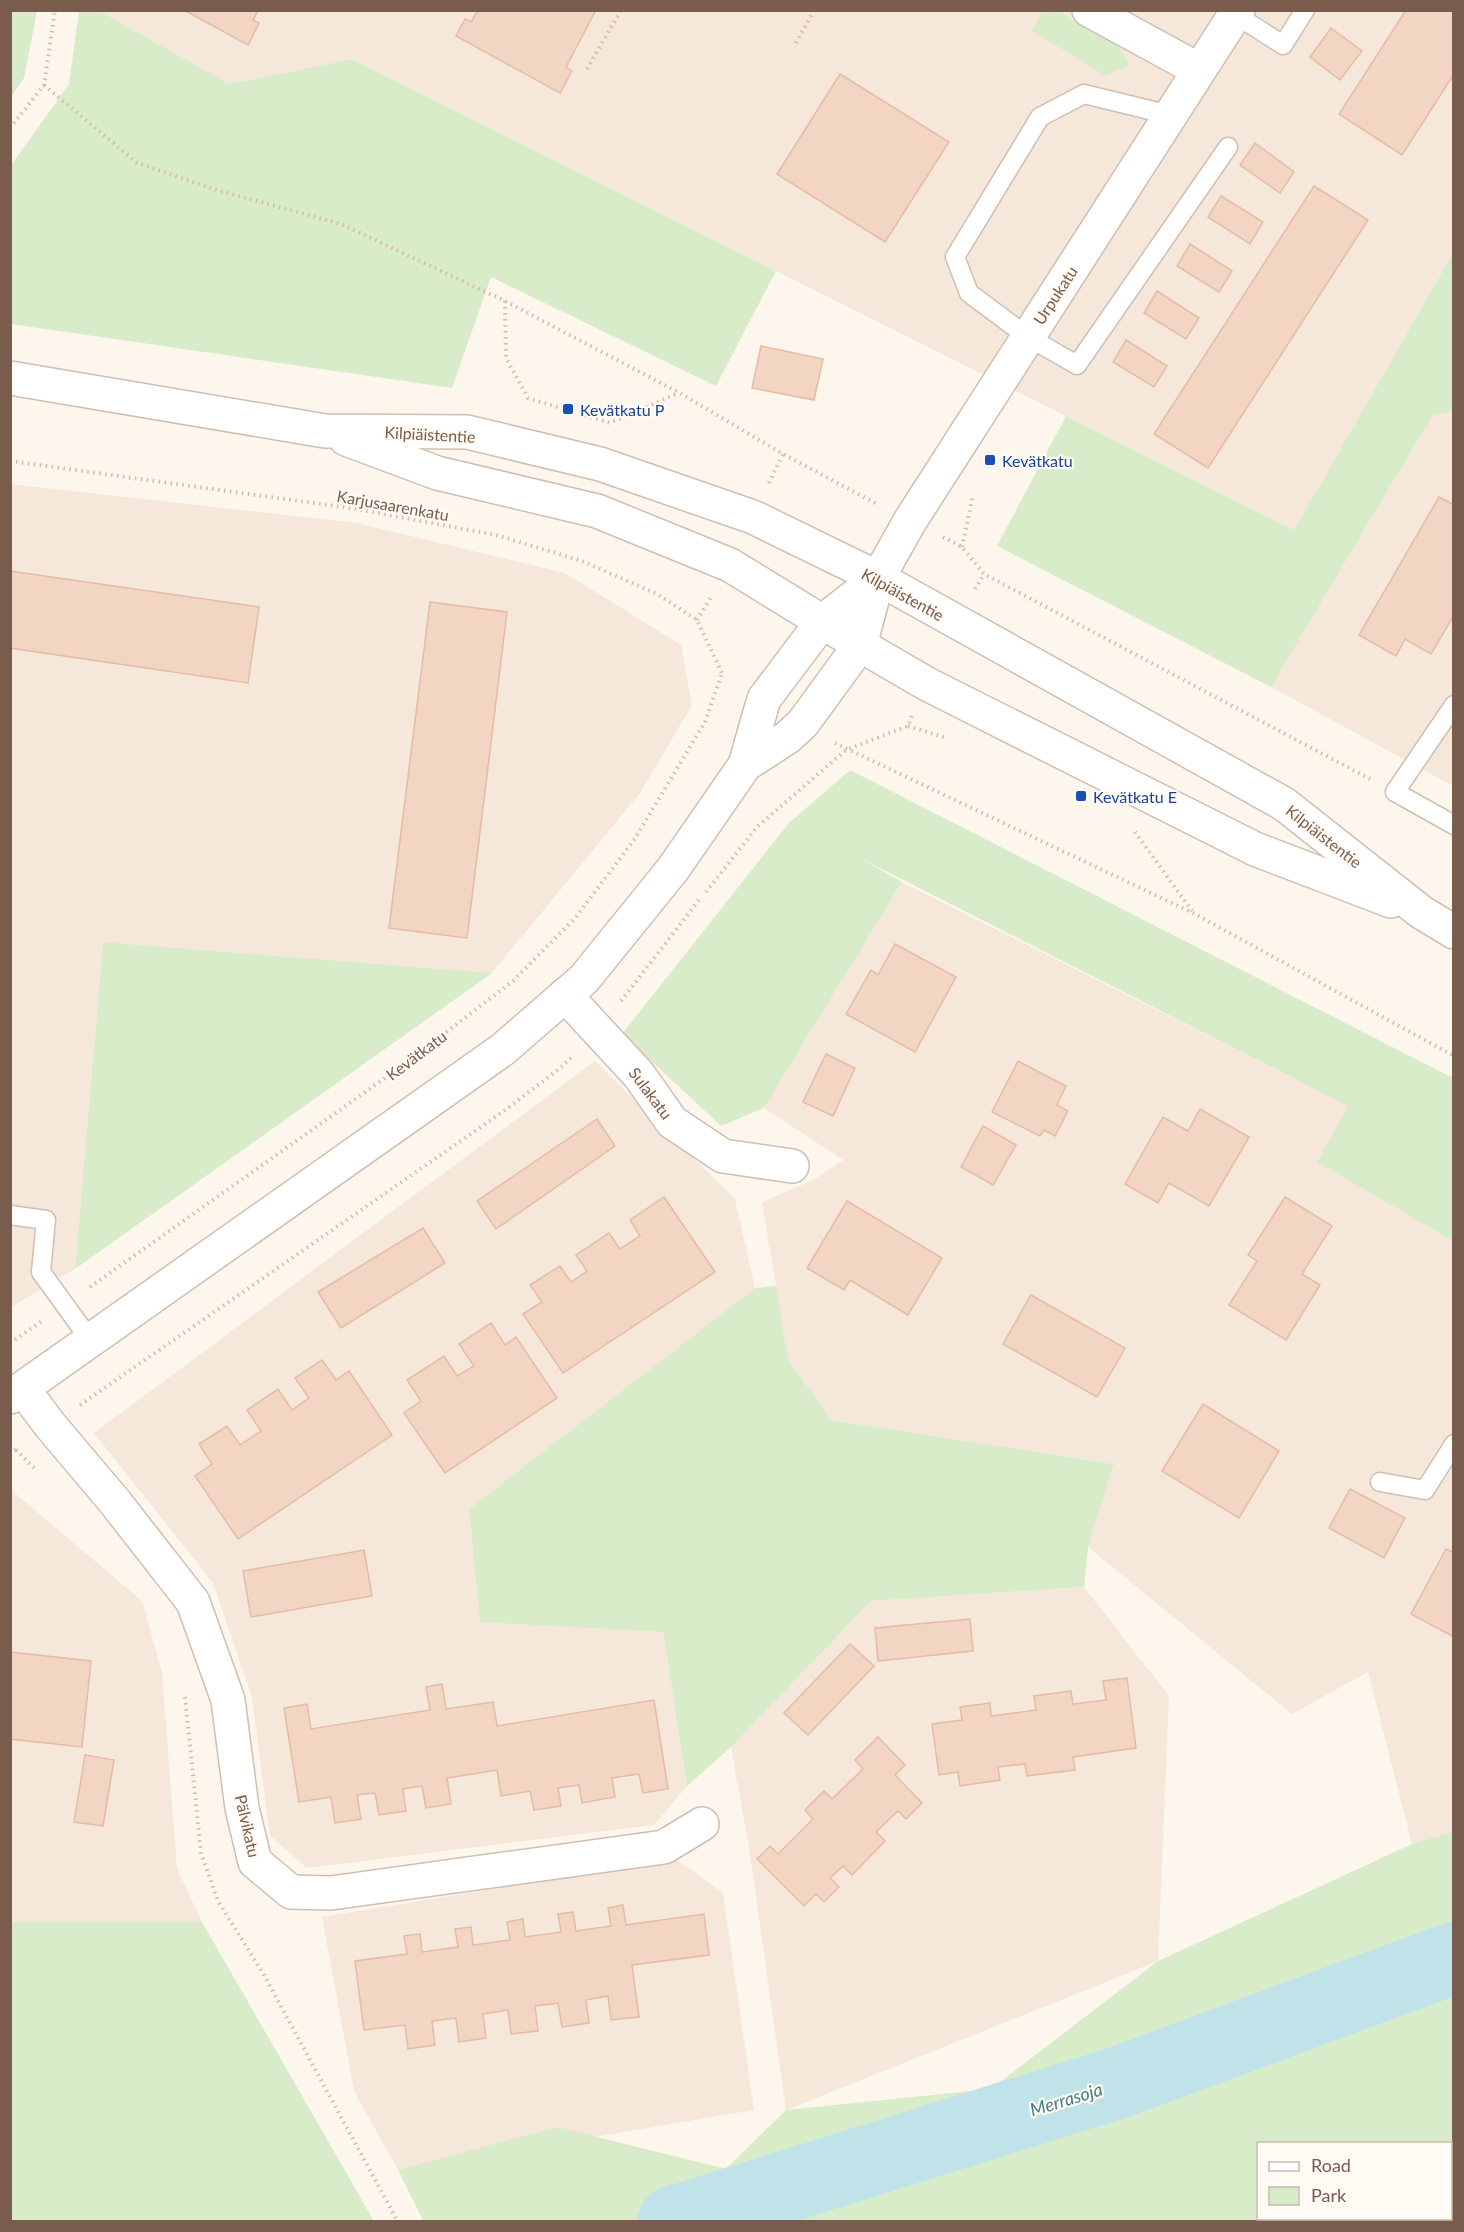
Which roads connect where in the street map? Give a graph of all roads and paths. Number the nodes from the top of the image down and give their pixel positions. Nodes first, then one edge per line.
1 (55, 10) edge
2 (621, 10) edge
3 (814, 10) edge
4 (1089, 10) edge
5 (1305, 10) edge
6 (1234, 12) edge
7 (796, 43) dead end
8 (588, 69) dead end
9 (1199, 70) junction
10 (44, 85) junction
11 (1170, 115) junction
12 (10, 128) edge
13 (1228, 147) dead end
14 (505, 301) junction
15 (1028, 338) junction
16 (10, 378) edge
17 (678, 392) junction
18 (325, 431) junction
19 (10, 461) edge
20 (910, 521) junction
21 (878, 578) junction
22 (822, 622) junction
23 (860, 645) junction
24 (722, 673) junction
25 (765, 699) junction
26 (1454, 705) edge
27 (803, 723) junction
28 (908, 726) dead end
29 (949, 739) dead end
30 (745, 765) junction
31 (1395, 792) junction
32 (1454, 825) edge
33 (1133, 828) dead end
34 (1421, 912) junction
35 (1193, 913) junction
36 (1454, 932) edge
37 (565, 995) junction
38 (1454, 1056) edge
39 (792, 1166) dead end
40 (10, 1215) edge
41 (65, 1305) junction
42 (91, 1341) junction
43 (10, 1343) edge
44 (17, 1393) edge
45 (1454, 1444) edge
46 (1380, 1482) dead end
47 (702, 1824) dead end

1 - 10 path
2 - 8 path
3 - 7 path
4 - 9 street
5 - 6 lane
6 - 9 street, Urpukatu
9 - 11 street, Urpukatu
10 - 12 path
10 - 14 path
11 - 15 street, Urpukatu
11 - 15 lane
13 - 15 lane
14 - 17 path
14 - 17 path
15 - 20 street, Urpukatu
16 - 18 street, Kilpiäistentie
17 - 20 path
18 - 21 street, Kilpiäistentie
18 - 22 street, Kilpiäistentie
19 - 24 path, Karjusaarenkatu
20 - 21 street, Urpukatu
20 - 31 path
21 - 22 street
21 - 23 street
21 - 34 street, Kilpiäistentie
22 - 23 street, Kilpiäistentie
22 - 25 street
23 - 27 street
23 - 34 street, Kilpiäistentie
24 - 25 path
24 - 41 path, Kevätkatu
25 - 30 street
26 - 31 lane
27 - 30 street
27 - 35 path
28 - 29 path
30 - 37 street
31 - 32 lane
33 - 35 path
34 - 36 street, Kilpiäistentie
35 - 38 path
37 - 39 street, Sulakatu
37 - 42 street
40 - 41 lane
41 - 42 lane
41 - 43 path, Kevätkatu
42 - 44 street
44 - 47 street, Pälvikatu
45 - 46 lane

